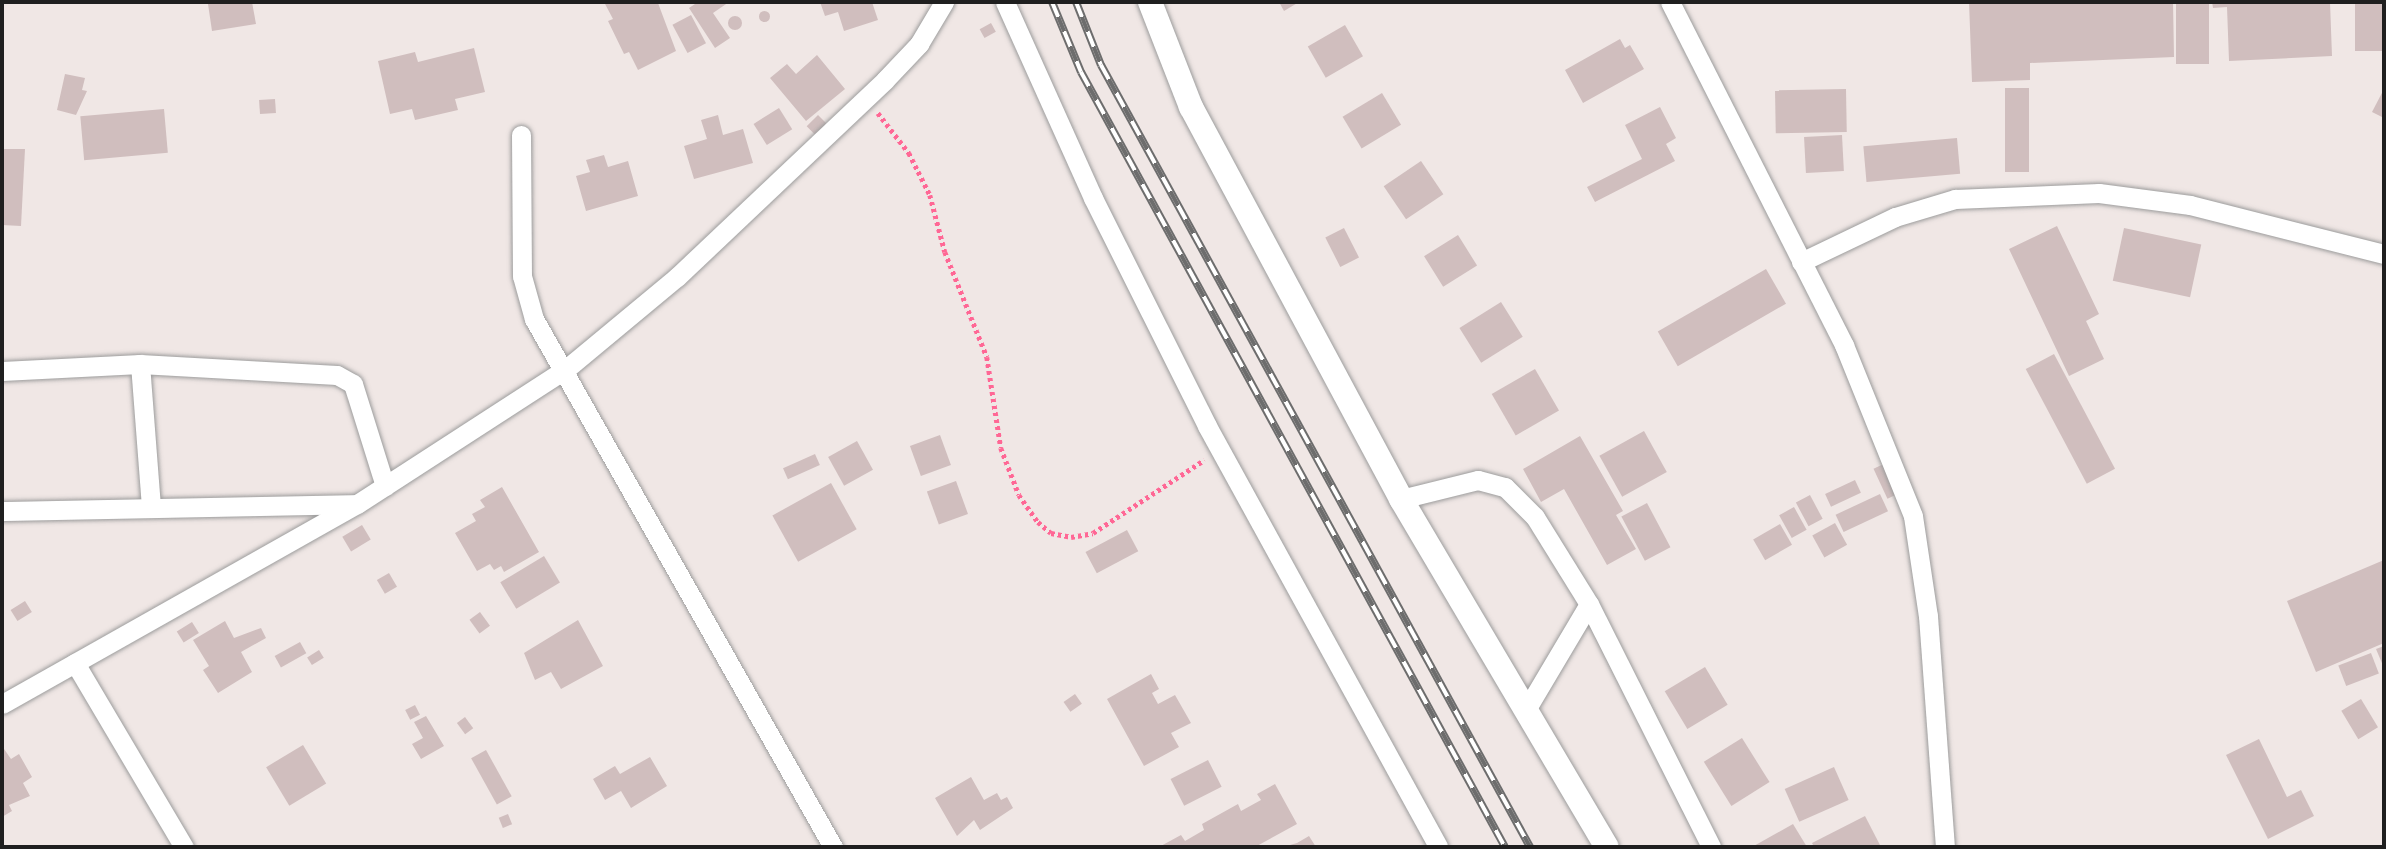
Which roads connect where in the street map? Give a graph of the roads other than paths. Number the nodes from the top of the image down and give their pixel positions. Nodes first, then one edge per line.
1 (944, 2) edge
2 (1005, 2) edge
3 (1150, 2) edge
4 (1670, 2) edge
5 (521, 135) dead end
6 (2384, 254) edge
7 (1801, 262) junction
8 (140, 364) junction
9 (566, 369) junction
10 (2, 372) edge
11 (384, 486) junction
12 (1401, 499) junction
13 (357, 504) junction
14 (150, 508) junction
15 (2, 511) edge
16 (1589, 604) junction
17 (75, 663) junction
18 (2, 704) edge
19 (1526, 710) junction
20 (184, 847) edge
21 (833, 847) edge
22 (1438, 847) edge
23 (1607, 847) edge
24 (1711, 847) edge
25 (1945, 847) edge

1 - 9 street
2 - 22 street
3 - 12 street
4 - 7 street
5 - 9 street
6 - 7 street
7 - 25 street
8 - 10 street
8 - 11 street
8 - 14 street
9 - 11 street
9 - 21 street
11 - 13 street
12 - 16 street
12 - 19 street
13 - 14 street
13 - 17 street
14 - 15 street
16 - 19 street
16 - 24 street
17 - 18 street
17 - 20 street
19 - 23 street

